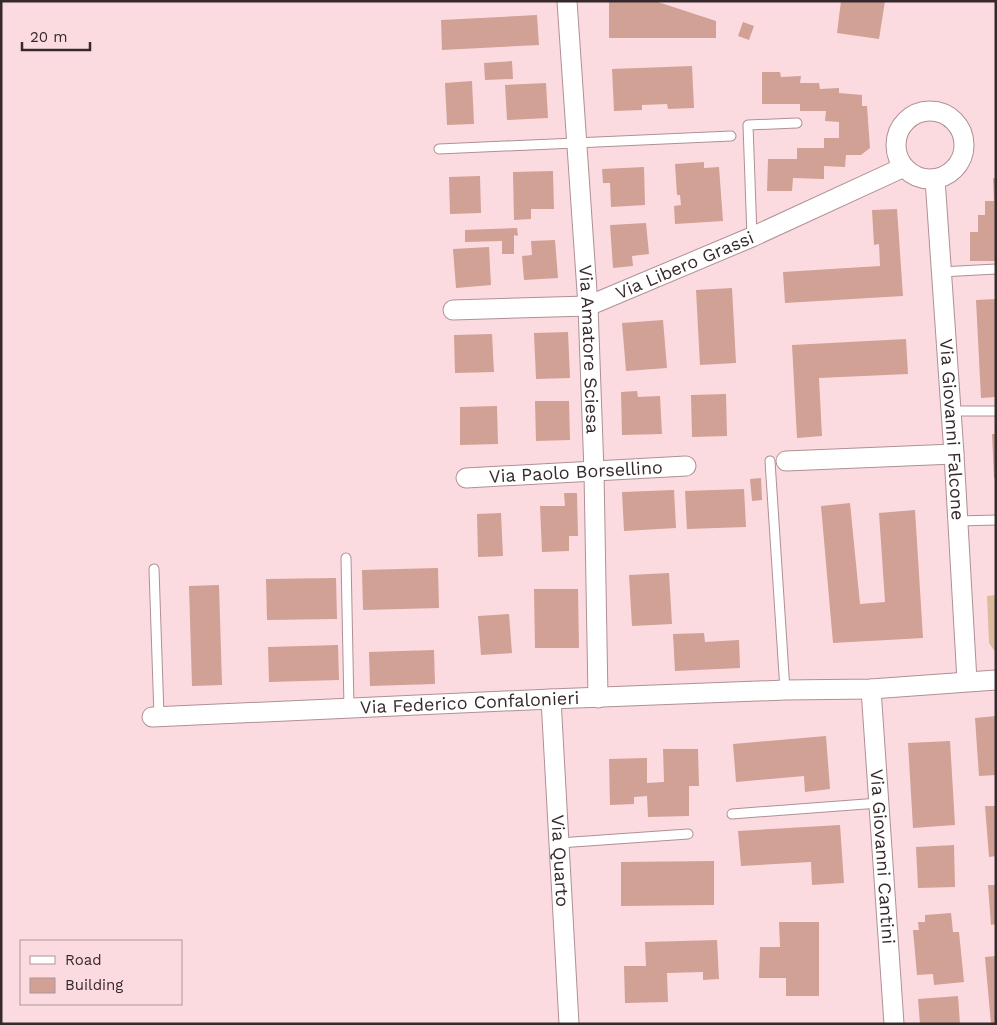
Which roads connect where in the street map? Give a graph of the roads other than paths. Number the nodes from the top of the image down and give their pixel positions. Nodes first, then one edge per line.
1 (567, 1) edge
2 (797, 123) dead end
3 (731, 136) dead end
4 (577, 143) junction
5 (439, 149) dead end
6 (904, 167) junction
7 (935, 179) junction
8 (752, 237) junction
9 (996, 269) edge
10 (941, 272) junction
11 (588, 306) junction
12 (453, 310) dead end
13 (950, 411) junction
14 (996, 411) edge
15 (954, 454) junction
16 (778, 461) joint
17 (686, 466) dead end
18 (594, 472) junction
19 (466, 478) dead end
20 (996, 520) edge
21 (958, 521) junction
22 (346, 558) dead end
23 (154, 569) dead end
24 (996, 680) edge
25 (967, 681) junction
26 (871, 689) junction
27 (786, 690) junction
28 (598, 698) junction
29 (551, 699) junction
30 (349, 708) junction
31 (155, 717) joint
32 (879, 803) junction
33 (732, 814) dead end
34 (688, 834) dead end
35 (559, 843) junction
36 (570, 1024) edge
37 (894, 1024) edge

1 - 4 street, Via Amatore Sciesa
2 - 8 lane
3 - 4 lane
4 - 5 lane
4 - 11 street, Via Amatore Sciesa
6 - 7 street
6 - 7 street
6 - 8 street, Via Libero Grassi
7 - 10 street, Via Giovanni Falcone
8 - 11 street, Via Libero Grassi
9 - 10 lane
10 - 13 street, Via Giovanni Falcone
11 - 12 street, Via Libero Grassi
11 - 18 street, Via Amatore Sciesa
13 - 14 lane
13 - 15 street, Via Giovanni Falcone
15 - 16 street
15 - 21 street, Via Giovanni Falcone
16 - 27 lane
17 - 18 street, Via Paolo Borsellino
18 - 19 street, Via Paolo Borsellino
18 - 28 street, Via Amatore Sciesa
20 - 21 lane
21 - 25 street, Via Giovanni Falcone
22 - 30 lane
23 - 31 lane
24 - 25 street, Via Federico Confalonieri
25 - 26 street, Via Federico Confalonieri
26 - 27 street, Via Federico Confalonieri
26 - 32 street, Via Giovanni Cantini
27 - 28 street, Via Federico Confalonieri
28 - 29 street, Via Federico Confalonieri
29 - 30 street, Via Federico Confalonieri
29 - 35 street, Via Quarto
30 - 31 street, Via Federico Confalonieri
32 - 33 lane
32 - 37 street, Via Giovanni Cantini
34 - 35 lane
35 - 36 street, Via Quarto

